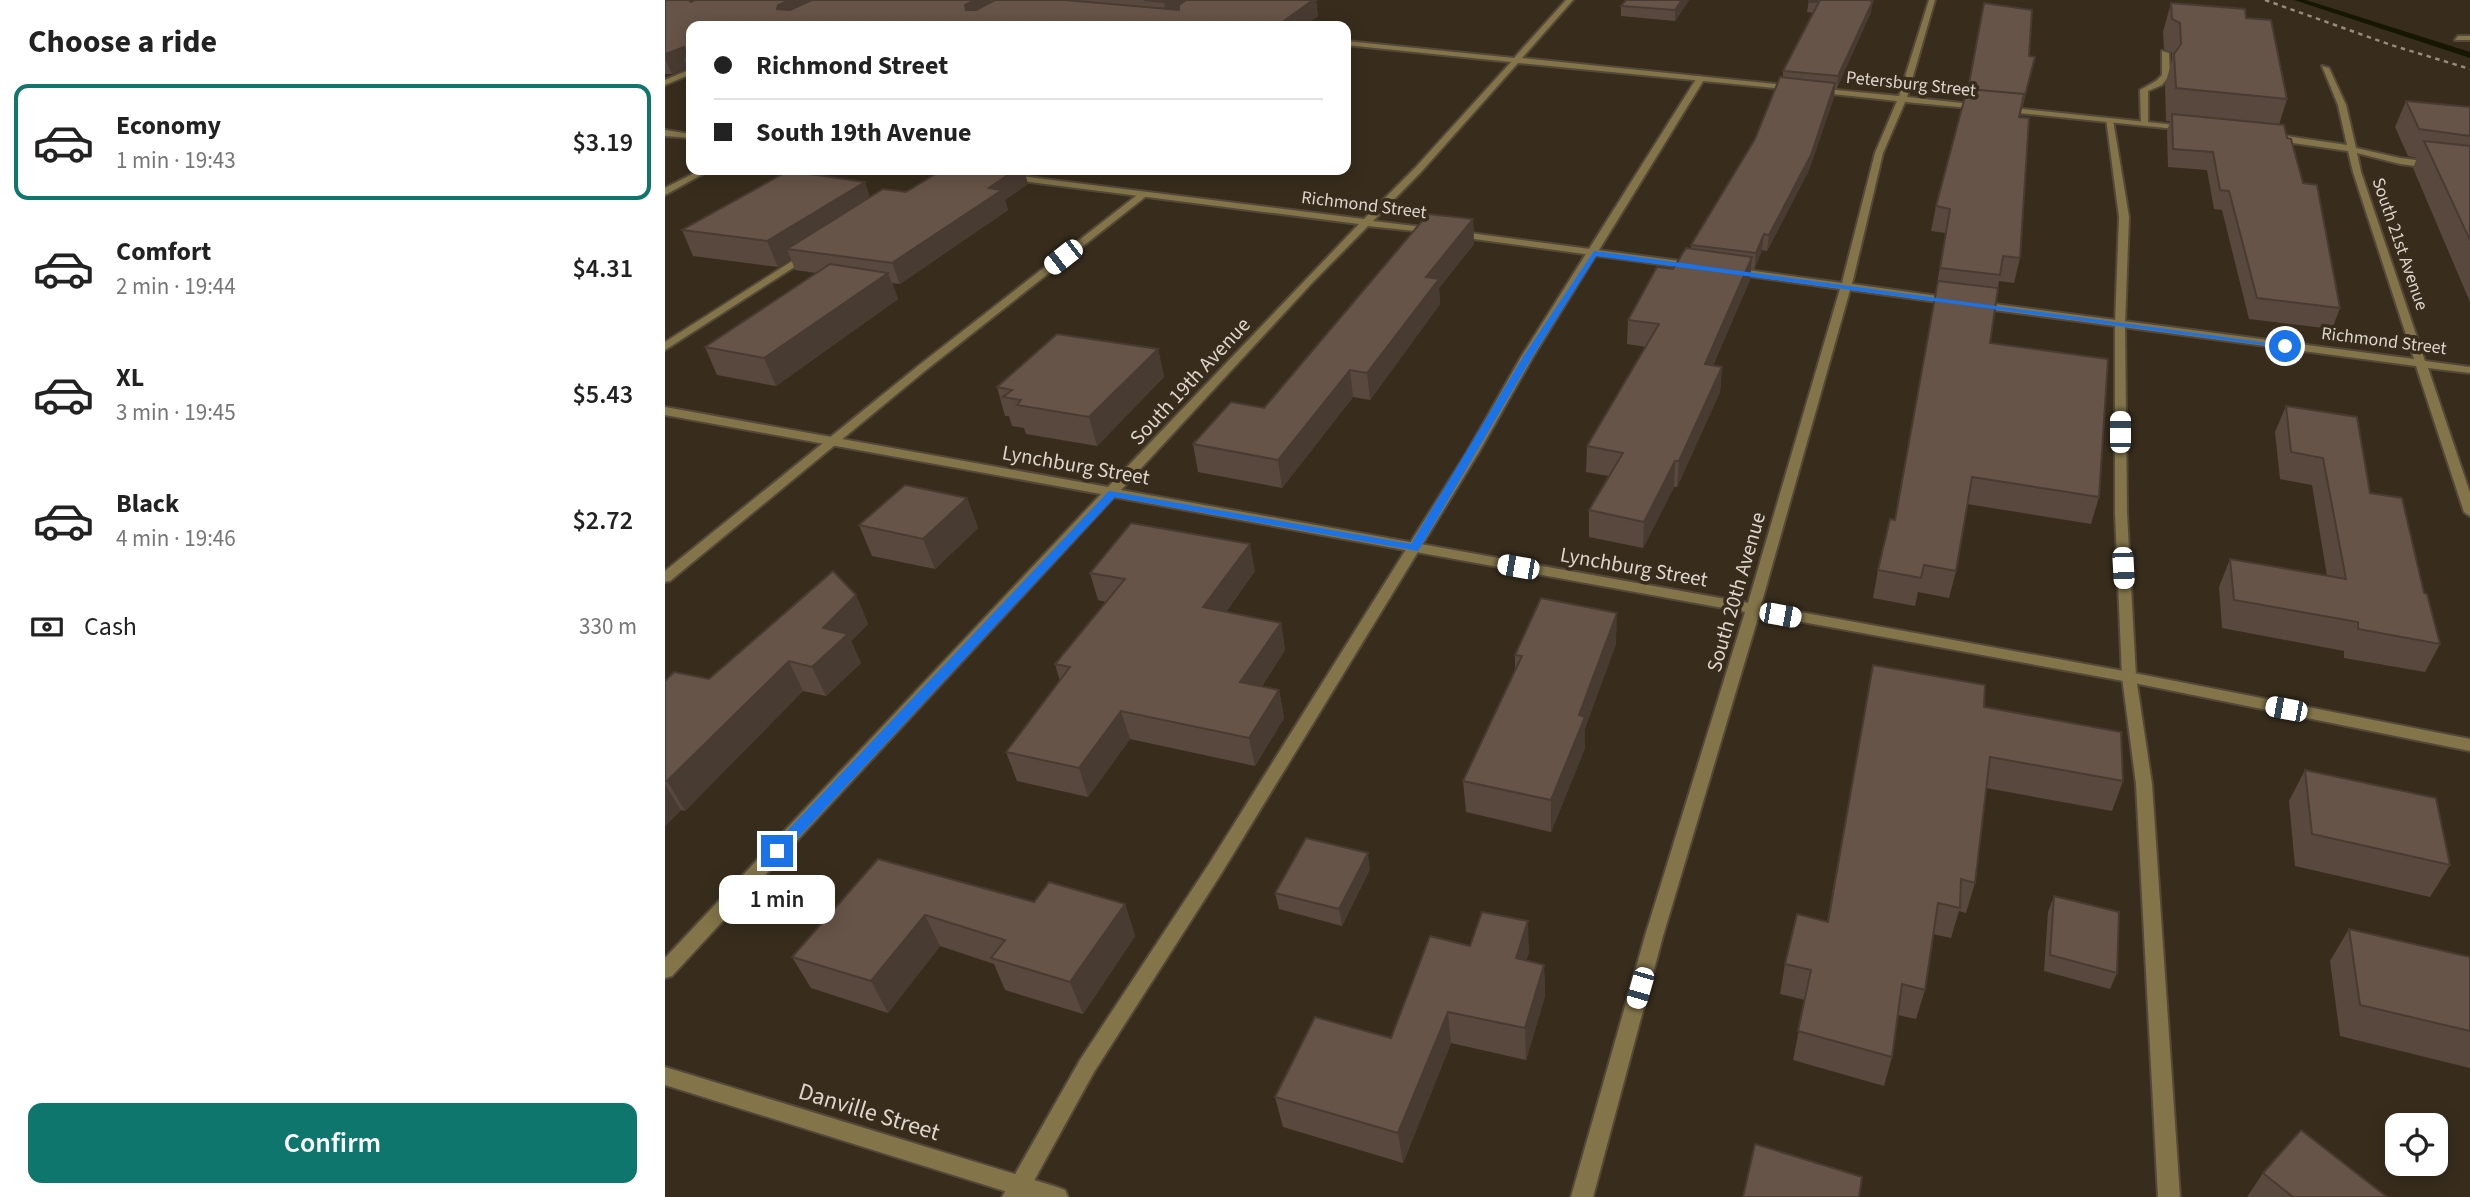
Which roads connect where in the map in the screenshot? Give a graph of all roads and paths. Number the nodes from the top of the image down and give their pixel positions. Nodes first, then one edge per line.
1 (1570, 0) edge
2 (1932, 0) edge
3 (2458, 38) dead end
4 (2470, 38) edge
5 (1351, 43) edge
6 (2165, 53) dead end
7 (1517, 60) junction
8 (2325, 68) dead end
9 (686, 73) edge
10 (1701, 78) junction
11 (665, 83) edge
12 (1902, 99) junction
13 (1985, 107) edge
14 (1999, 109) edge
15 (2109, 120) junction
16 (2144, 124) junction
17 (2199, 129) edge
18 (665, 133) edge
19 (686, 135) edge
20 (2268, 136) edge
21 (2351, 149) junction
22 (2470, 170) edge
23 (697, 175) edge
24 (1001, 175) edge
25 (665, 192) edge
26 (1144, 194) junction
27 (1366, 222) junction
28 (815, 251) edge
29 (1594, 253) junction
30 (1713, 268) edge
31 (1727, 270) edge
32 (1846, 286) junction
33 (2120, 324) junction
34 (665, 347) edge
35 (2423, 363) junction
36 (2470, 370) edge
37 (665, 411) edge
38 (831, 442) junction
39 (1113, 493) junction
40 (2470, 512) edge
41 (1414, 548) junction
42 (665, 578) edge
43 (1753, 610) junction
44 (2129, 677) junction
45 (2470, 745) edge
46 (665, 970) edge
47 (665, 1076) edge
48 (1016, 1191) edge
49 (1057, 1197) edge
50 (1582, 1197) edge
51 (2169, 1197) edge

1 - 7 street, South 19th Avenue
2 - 12 street, South 20th Avenue
3 - 4 street
5 - 7 street, Petersburg Street
6 - 16 street
7 - 10 street, Petersburg Street
7 - 27 street, South 19th Avenue
8 - 21 street, South 21st Avenue
9 - 11 street
10 - 12 street, Petersburg Street
10 - 29 street
12 - 13 street, Petersburg Street
12 - 32 street, South 20th Avenue
14 - 15 street, Petersburg Street
15 - 16 street, Petersburg Street
15 - 33 street
16 - 17 street, Petersburg Street
18 - 19 street
20 - 21 street
21 - 22 street
21 - 35 street, South 21st Avenue
23 - 25 street
24 - 26 street, Richmond Street
26 - 27 street, Richmond Street
26 - 38 street
27 - 29 street, Richmond Street
27 - 39 street, South 19th Avenue
28 - 34 street
29 - 30 street, Richmond Street
29 - 41 street
31 - 32 street, Richmond Street
32 - 33 street, Richmond Street
32 - 43 street, South 20th Avenue
33 - 35 street, Richmond Street
33 - 44 street
35 - 36 street, Richmond Street
35 - 40 street, South 21st Avenue
37 - 38 street, Lynchburg Street
38 - 39 street, Lynchburg Street
38 - 42 street
39 - 41 street, Lynchburg Street
39 - 46 street, South 19th Avenue
41 - 43 street, Lynchburg Street
41 - 48 street
43 - 44 street, Lynchburg Street
43 - 50 street, South 20th Avenue
44 - 45 street, Lynchburg Street
44 - 51 street
47 - 48 street, Danville Street
48 - 49 street, Danville Street

